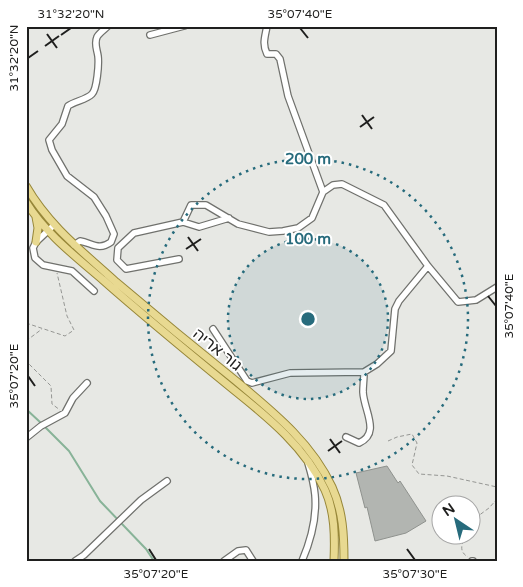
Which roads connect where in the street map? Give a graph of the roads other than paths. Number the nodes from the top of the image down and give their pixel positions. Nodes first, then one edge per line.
1 (108, 26) edge
2 (184, 26) edge
3 (266, 26) edge
4 (150, 35) dead end
5 (26, 186) edge
6 (323, 192) junction
7 (26, 202) edge
8 (35, 214) junction
9 (229, 218) junction
10 (184, 222) junction
11 (51, 228) junction
12 (36, 242) junction
13 (74, 245) junction
14 (178, 259) dead end
15 (428, 266) junction
16 (497, 287) edge
17 (94, 291) dead end
18 (213, 329) dead end
19 (364, 372) junction
20 (87, 383) dead end
21 (346, 437) dead end
22 (26, 438) edge
23 (308, 461) junction
24 (167, 481) dead end
25 (75, 561) edge
26 (224, 561) edge
27 (253, 561) edge
28 (302, 561) edge
29 (334, 561) edge
30 (344, 561) edge

1 - 13 street
2 - 4 street
3 - 6 street
5 - 11 main road, גור אריה
6 - 9 street
6 - 15 street
7 - 8 main road, גור אריה
8 - 11 main road, גור אריה
8 - 12 main road
9 - 10 street
9 - 10 street
10 - 14 street
11 - 12 street
11 - 13 main road, גור אריה
11 - 23 main road, גור אריה
12 - 17 street
13 - 30 main road, גור אריה
15 - 16 street
15 - 19 street
18 - 19 street
19 - 21 street
20 - 22 street
23 - 28 street
23 - 29 main road, גור אריה
24 - 25 street
26 - 27 street

